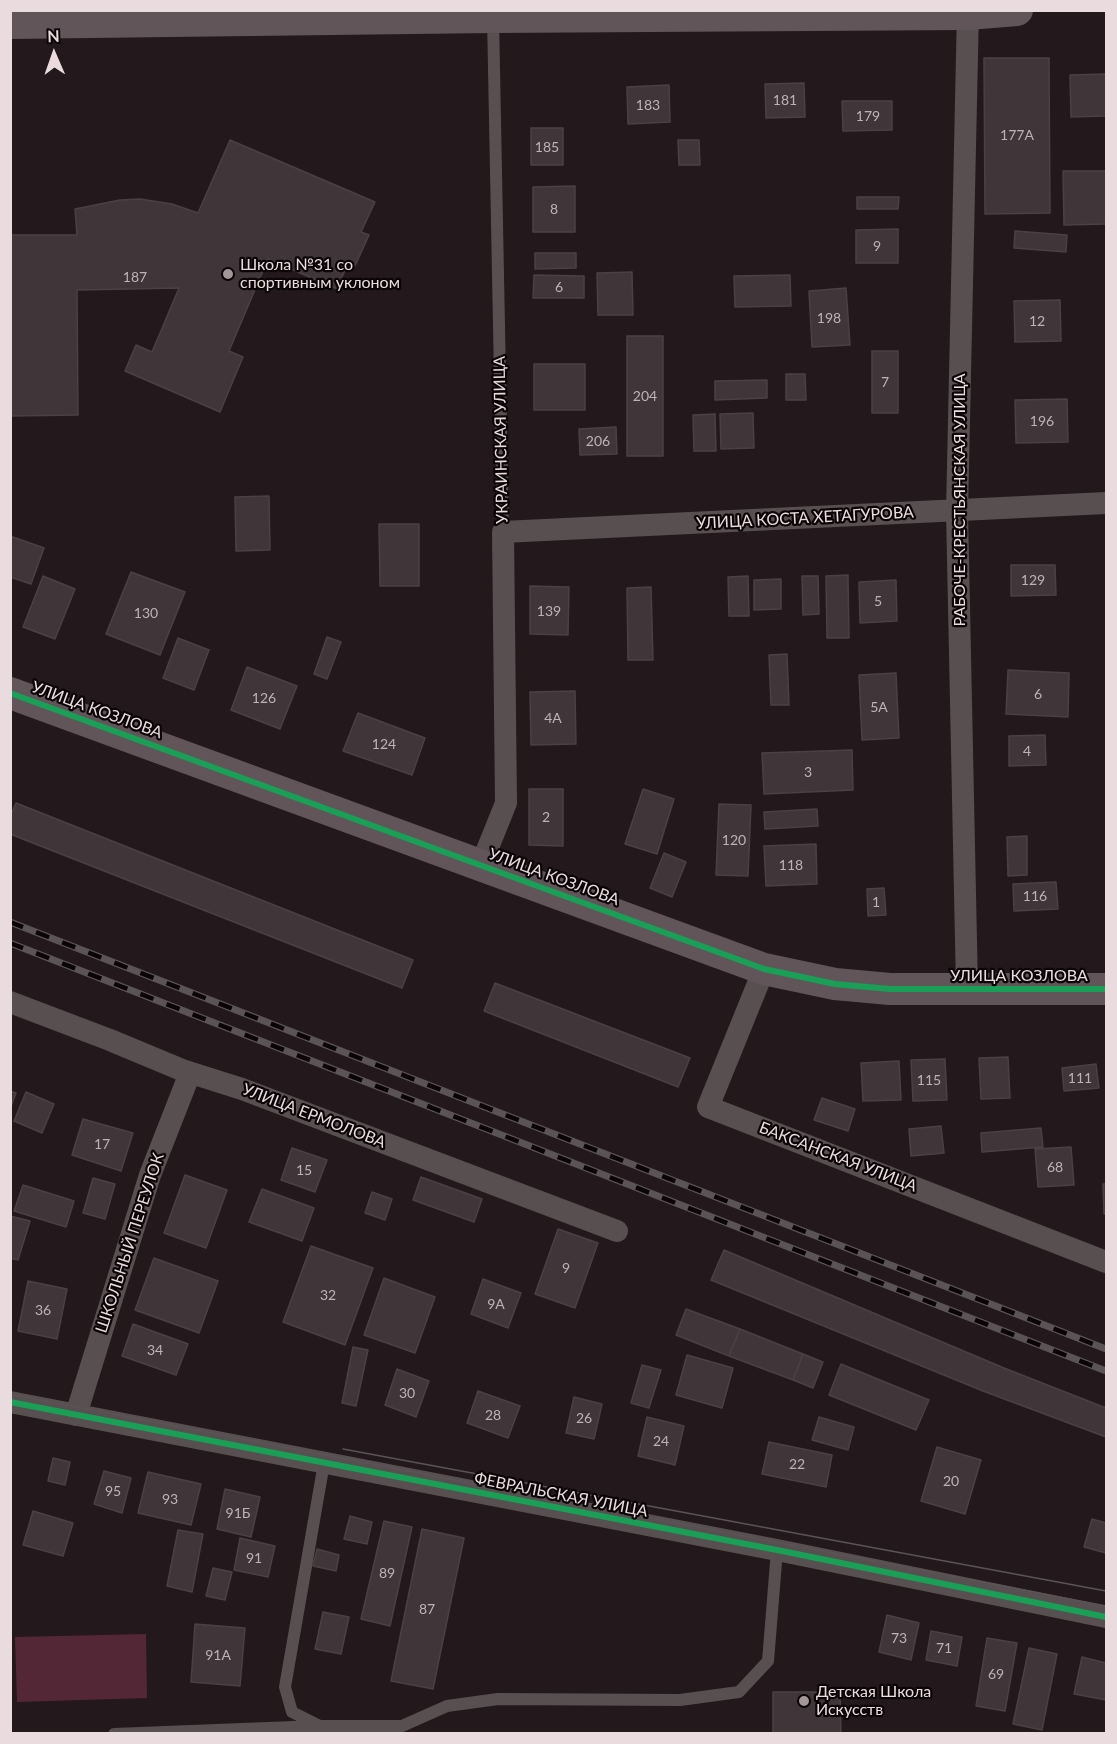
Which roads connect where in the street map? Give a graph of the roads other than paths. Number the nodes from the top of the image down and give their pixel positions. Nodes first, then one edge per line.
1 (1017, 10) edge
2 (968, 12) edge
3 (493, 14) edge
4 (10, 23) edge
5 (1107, 503) edge
6 (957, 511) junction
7 (503, 532) junction
8 (10, 693) edge
9 (481, 865) junction
10 (764, 969) junction
11 (967, 989) junction
12 (1107, 989) edge
13 (10, 1002) edge
14 (190, 1073) junction
15 (617, 1231) dead end
16 (1107, 1262) edge
17 (10, 1402) edge
18 (76, 1415) junction
19 (324, 1463) junction
20 (777, 1550) junction
21 (1107, 1617) edge
22 (320, 1726) junction
23 (114, 1734) edge

1 - 2 street
2 - 3 street
2 - 6 street, РАБОЧЕ-КРЕСТЬЯНСКАЯ УЛИЦА
3 - 4 street
3 - 7 lane, УКРАИНСКАЯ УЛИЦА
5 - 6 street, УЛИЦА КОСТА ХЕТАГУРОВА
6 - 7 street, УЛИЦА КОСТА ХЕТАГУРОВА
6 - 11 street, РАБОЧЕ-КРЕСТЬЯНСКАЯ УЛИЦА
7 - 9 street, УКРАИНСКАЯ УЛИЦА
8 - 9 street, УЛИЦА КОЗЛОВА
9 - 10 street, УЛИЦА КОЗЛОВА
10 - 11 street, УЛИЦА КОЗЛОВА
10 - 16 street, БАКСАНСКАЯ УЛИЦА
11 - 12 street, УЛИЦА КОЗЛОВА
13 - 14 street, УЛИЦА ЕРМОЛОВА
14 - 15 street, УЛИЦА ЕРМОЛОВА
14 - 18 street, ШКОЛЬНЫЙ ПЕРЕУЛОК
17 - 18 street, ФЕВРАЛЬСКАЯ УЛИЦА
18 - 19 street, ФЕВРАЛЬСКАЯ УЛИЦА
19 - 20 street, ФЕВРАЛЬСКАЯ УЛИЦА
19 - 22 lane
20 - 21 street, ФЕВРАЛЬСКАЯ УЛИЦА
20 - 22 lane
22 - 23 lane

